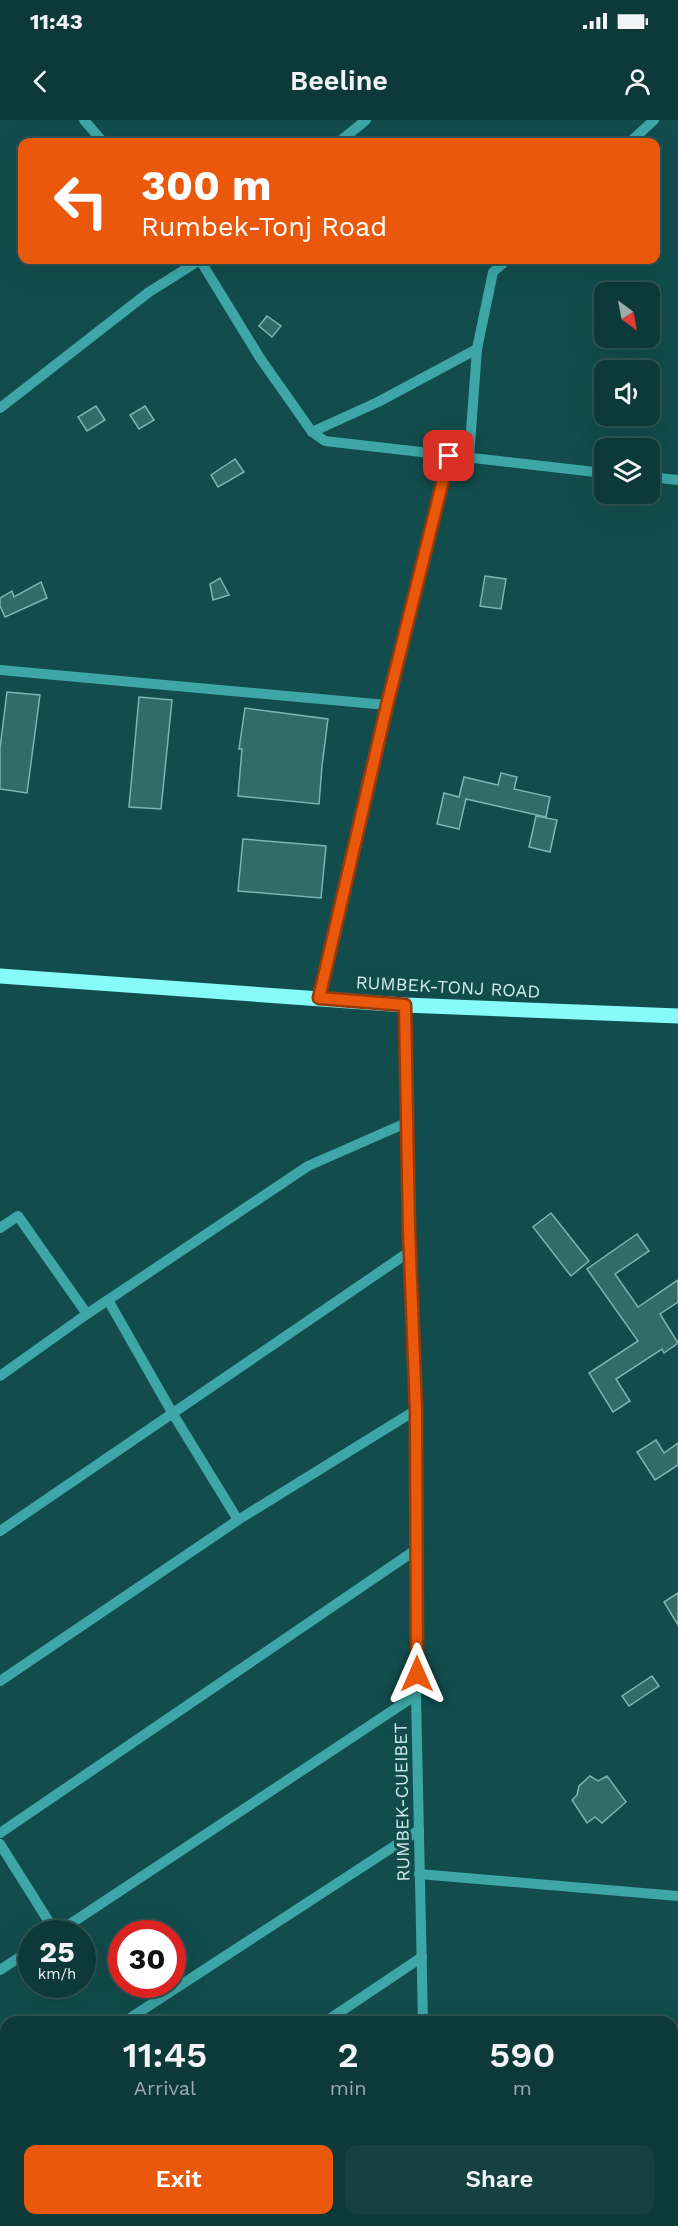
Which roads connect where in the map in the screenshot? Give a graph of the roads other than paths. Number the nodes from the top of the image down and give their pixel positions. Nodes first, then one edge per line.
1 (84, 120) edge
2 (366, 120) edge
3 (654, 120) edge
4 (100, 138) edge
5 (344, 138) edge
6 (634, 138) edge
7 (194, 264) edge
8 (202, 264) edge
9 (503, 264) edge
10 (477, 349) junction
11 (0, 408) edge
12 (312, 432) junction
13 (449, 456) junction
14 (469, 458) junction
15 (594, 471) edge
16 (660, 478) edge
17 (678, 480) edge
18 (0, 670) edge
19 (387, 705) junction
20 (0, 976) edge
21 (319, 998) junction
22 (405, 1005) junction
23 (678, 1016) edge
24 (406, 1123) junction
25 (0, 1228) edge
26 (409, 1252) junction
27 (108, 1300) junction
28 (87, 1314) junction
29 (0, 1376) edge
30 (416, 1410) junction
31 (173, 1414) junction
32 (238, 1520) junction
33 (0, 1531) edge
34 (417, 1549) junction
35 (0, 1680) edge
36 (416, 1695) junction
37 (419, 1830) junction
38 (0, 1833) edge
39 (0, 1844) edge
40 (419, 1874) junction
41 (678, 1896) edge
42 (48, 1920) edge
43 (76, 1920) edge
44 (422, 1957) junction
45 (18, 1958) edge
46 (0, 1970) edge
47 (133, 2016) edge
48 (334, 2016) edge
49 (423, 2016) edge

1 - 4 street
2 - 5 street
3 - 6 street
7 - 11 street
8 - 12 street
9 - 10 street
10 - 12 street
10 - 14 street
12 - 13 street
13 - 14 street
13 - 19 street
14 - 15 street
16 - 17 street
18 - 19 street
19 - 21 street
20 - 21 main road, RUMBEK-TONJ ROAD
21 - 22 main road, RUMBEK-TONJ ROAD
22 - 23 main road, RUMBEK-TONJ ROAD
22 - 24 street, RUMBEK-CUEIBET
24 - 26 street, RUMBEK-CUEIBET
24 - 27 street
25 - 28 street
26 - 30 street, RUMBEK-CUEIBET
26 - 31 street
27 - 28 street
27 - 31 street
28 - 29 street
30 - 32 street
30 - 34 street, RUMBEK-CUEIBET
31 - 32 street
31 - 33 street
32 - 35 street
34 - 36 street, RUMBEK-CUEIBET
34 - 38 street
36 - 37 street, RUMBEK-CUEIBET
36 - 43 street
37 - 40 street, RUMBEK-CUEIBET
37 - 47 street
39 - 42 street
40 - 41 street
40 - 44 street, RUMBEK-CUEIBET
44 - 48 street
44 - 49 street, RUMBEK-CUEIBET
45 - 46 street

